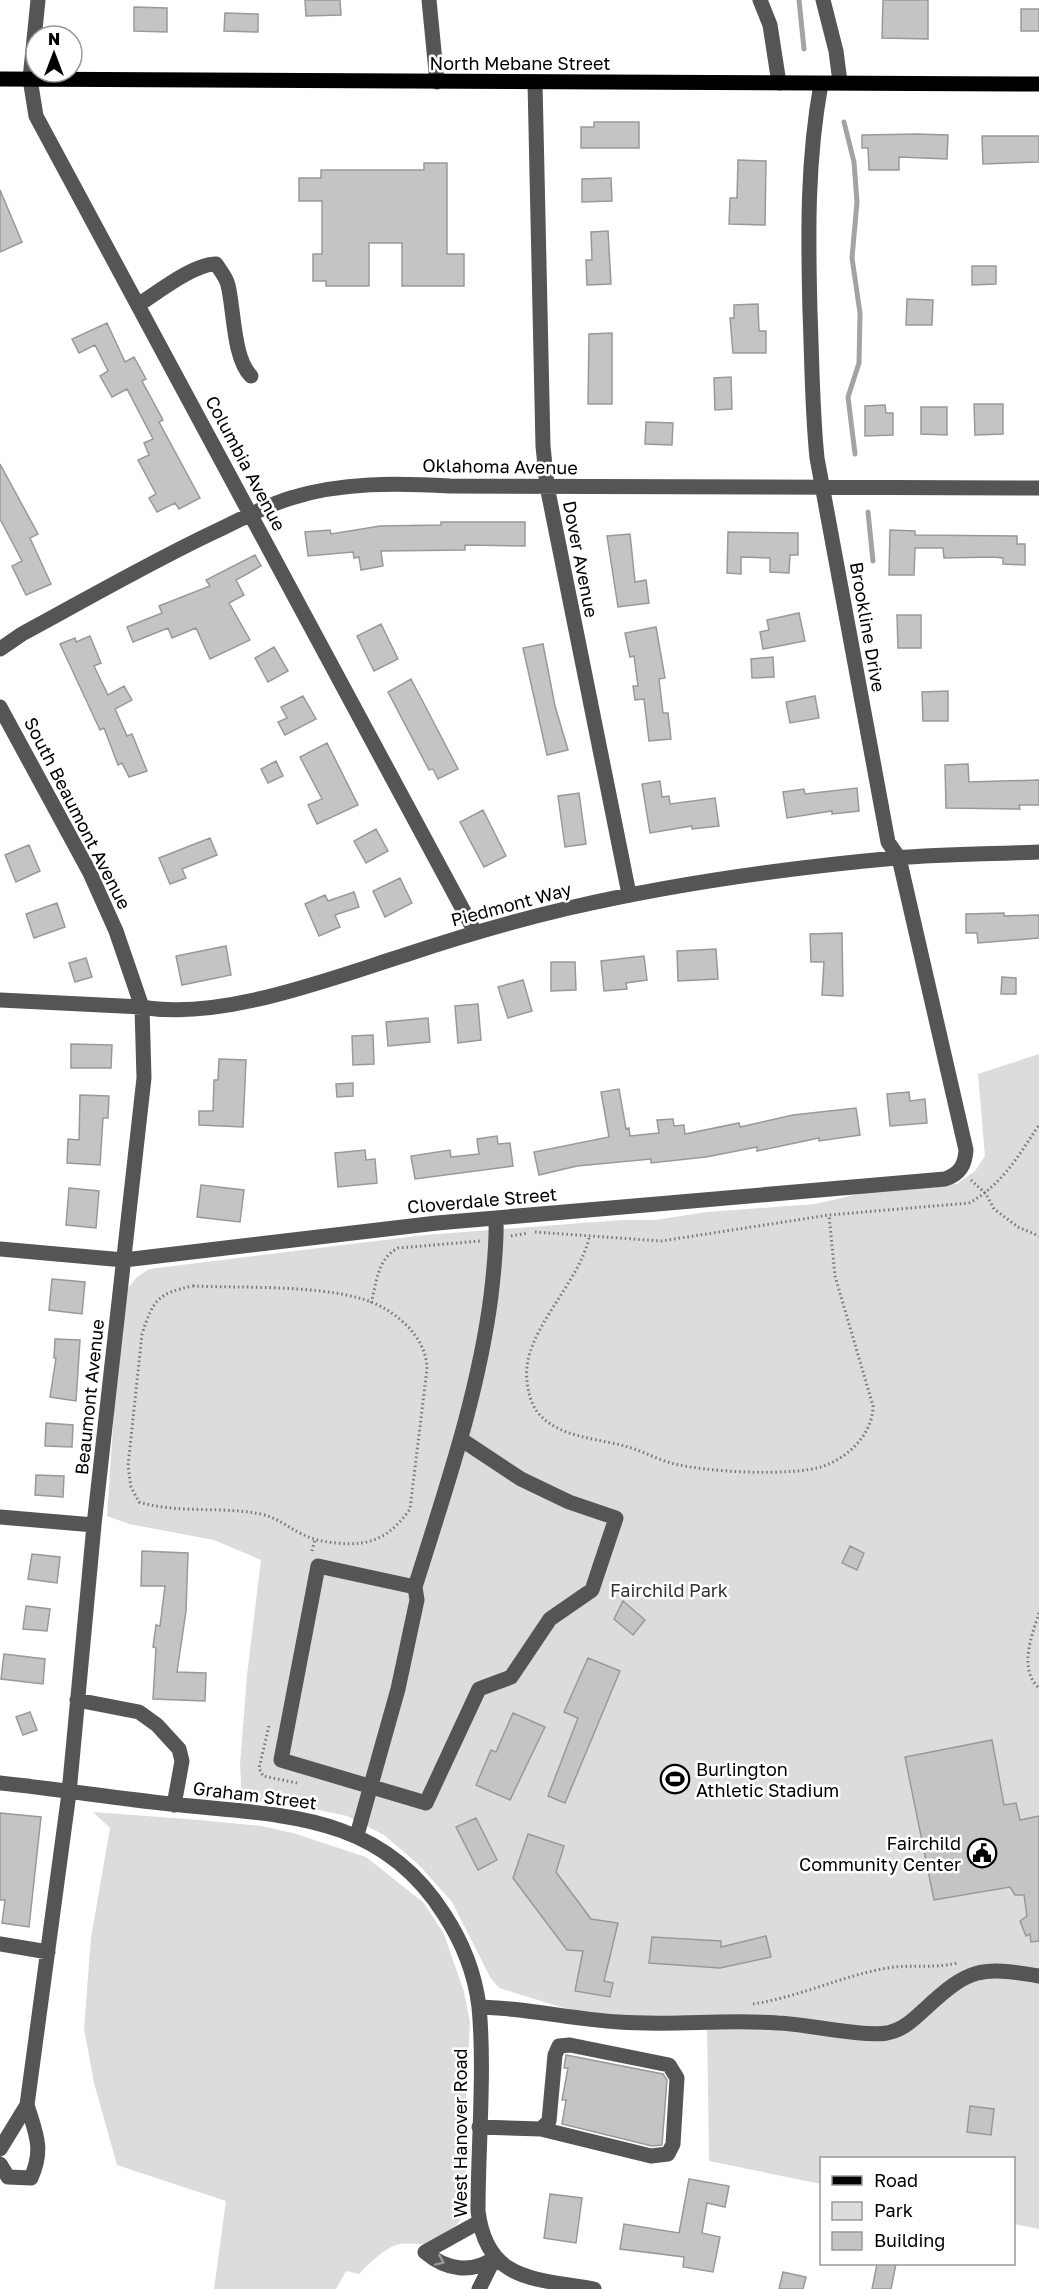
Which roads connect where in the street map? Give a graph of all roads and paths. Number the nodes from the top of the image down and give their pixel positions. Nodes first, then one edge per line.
1 (38, 0) edge
2 (429, 0) edge
3 (760, 0) edge
4 (824, 0) edge
5 (36, 24) edge
6 (0, 79) edge
7 (24, 79) edge
8 (84, 79) edge
9 (437, 82) junction
10 (535, 82) junction
11 (840, 82) junction
12 (779, 83) junction
13 (31, 84) edge
14 (820, 84) junction
15 (1039, 84) edge
16 (138, 305) junction
17 (250, 376) dead end
18 (547, 486) junction
19 (822, 488) junction
20 (1039, 488) edge
21 (252, 514) junction
22 (0, 649) edge
23 (0, 706) edge
24 (1039, 852) edge
25 (899, 858) junction
26 (629, 894) junction
27 (475, 932) junction
28 (0, 1000) edge
29 (142, 1007) junction
30 (1039, 1125) edge
31 (963, 1166) junction
32 (986, 1194) junction
33 (829, 1215) junction
34 (496, 1218) junction
35 (1039, 1236) edge
36 (589, 1238) junction
37 (497, 1239) junction
38 (0, 1249) edge
39 (124, 1260) junction
40 (371, 1304) junction
41 (462, 1440) junction
42 (0, 1517) edge
43 (94, 1525) junction
44 (414, 1587) junction
45 (1039, 1613) edge
46 (1039, 1688) edge
47 (77, 1700) junction
48 (0, 1783) edge
49 (372, 1787) junction
50 (69, 1792) junction
51 (174, 1805) junction
52 (357, 1835) junction
53 (0, 1944) edge
54 (48, 1952) junction
55 (967, 1960) dead end
56 (1039, 1976) edge
57 (745, 2006) dead end
58 (479, 2007) junction
59 (27, 2105) junction
60 (479, 2127) junction
61 (541, 2129) junction
62 (0, 2149) edge
63 (3, 2176) edge
64 (479, 2222) junction
65 (494, 2258) junction
66 (479, 2289) edge
67 (594, 2289) edge

1 - 5 street, Columbia Avenue
2 - 9 street
3 - 12 street
4 - 11 street
6 - 7 main road, North Mebane Street
8 - 9 main road, North Mebane Street
9 - 10 main road, North Mebane Street
10 - 12 main road, North Mebane Street
10 - 18 street, Dover Avenue
11 - 14 main road, North Mebane Street
11 - 15 main road, North Mebane Street
12 - 14 main road, North Mebane Street
13 - 16 street, Columbia Avenue
14 - 19 street, Brookline Drive
16 - 17 street
16 - 21 street, Columbia Avenue
18 - 19 street, Oklahoma Avenue
18 - 21 street, Oklahoma Avenue
18 - 26 street, Dover Avenue
19 - 20 street, Oklahoma Avenue
19 - 25 street, Brookline Drive
21 - 22 street, Oklahoma Avenue
21 - 27 street, Columbia Avenue
23 - 29 street, South Beaumont Avenue
24 - 25 street, Piedmont Way
25 - 26 street, Piedmont Way
25 - 31 street, Brookline Drive
26 - 27 street, Piedmont Way
27 - 29 street, Piedmont Way
28 - 29 street, Piedmont Way
29 - 39 street, Beaumont Avenue
30 - 32 path
31 - 32 path
31 - 34 street, Cloverdale Street
32 - 33 path
32 - 35 path
33 - 36 path
33 - 36 path
34 - 37 street
34 - 39 street, Cloverdale Street
36 - 37 path
37 - 40 path
37 - 41 street
38 - 39 street, Cloverdale Street
39 - 43 street, Beaumont Avenue
40 - 40 path
41 - 44 street
41 - 49 street
42 - 43 street
43 - 47 street, Beaumont Avenue
44 - 49 street
44 - 49 street
45 - 46 path
47 - 50 street, Beaumont Avenue
47 - 51 street
48 - 50 street, Graham Street
49 - 52 street
50 - 51 street, Graham Street
50 - 54 street, Beaumont Avenue
51 - 52 street, Graham Street
52 - 58 street, Graham Street
53 - 54 street
54 - 59 street, Beaumont Avenue
55 - 57 path
56 - 58 street
58 - 60 street, West Hanover Road
59 - 62 street
59 - 63 street
60 - 61 street
60 - 64 street, West Hanover Road
61 - 61 street
64 - 65 street, West Hanover Road
64 -> 65 street
65 - 66 street
65 - 67 street

